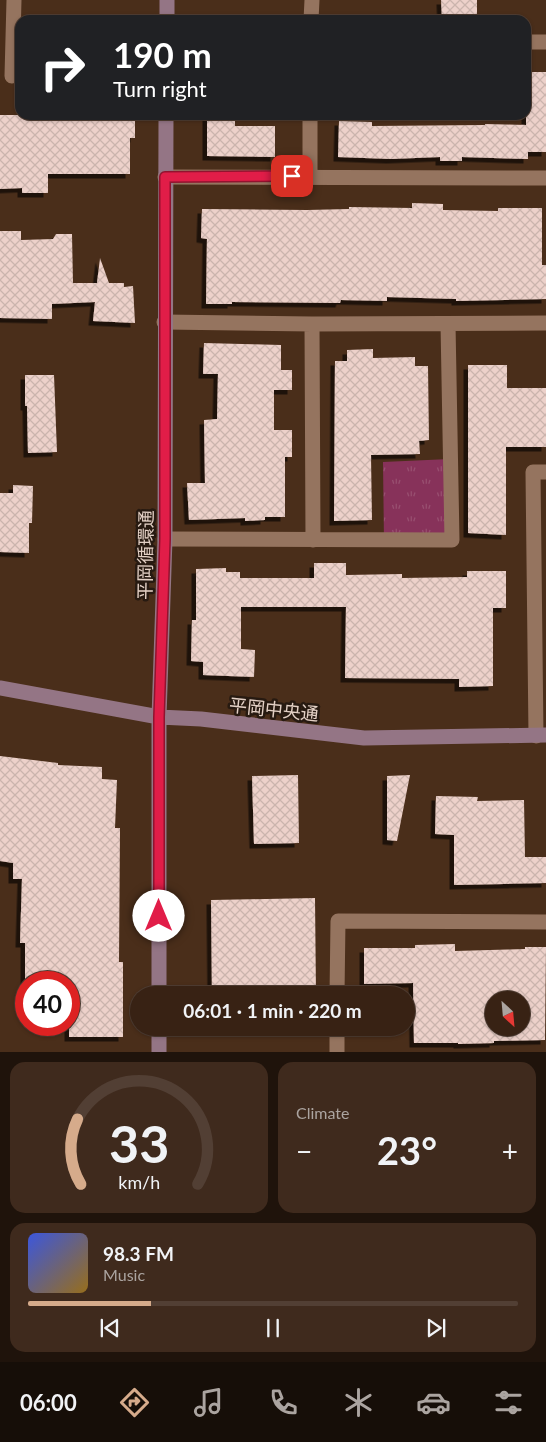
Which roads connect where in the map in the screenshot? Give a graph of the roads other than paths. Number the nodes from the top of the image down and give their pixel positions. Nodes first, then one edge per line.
1 (14, 0) edge
2 (167, 0) edge
3 (312, 0) edge
4 (167, 15) edge
5 (311, 15) edge
6 (531, 42) edge
7 (546, 42) edge
8 (11, 76) edge
9 (166, 120) edge
10 (310, 120) edge
11 (310, 176) junction
12 (165, 177) junction
13 (546, 178) edge
14 (164, 322) junction
15 (546, 323) edge
16 (312, 324) junction
17 (448, 324) junction
18 (546, 472) edge
19 (165, 539) junction
20 (313, 540) junction
21 (0, 688) edge
22 (159, 717) junction
23 (541, 736) edge
24 (546, 922) edge
25 (159, 986) edge
26 (337, 986) edge
27 (159, 1036) edge
28 (337, 1036) edge
29 (159, 1052) edge
30 (337, 1052) edge

1 - 8 street
2 - 4 street
3 - 5 street
6 - 7 street
9 - 12 street, 平岡循環通
10 - 11 street
11 - 12 street
11 - 13 street
12 - 14 street, 平岡循環通
14 - 16 street
14 - 19 street, 平岡循環通
15 - 17 street
16 - 17 street
16 - 20 street
17 - 20 street
18 - 23 street
19 - 20 street
19 - 22 street, 平岡循環通
21 - 22 street, 平岡中央通
22 - 23 street, 平岡中央通
22 - 25 street, 平岡循環通
24 - 26 street
27 - 29 street
28 - 30 street

